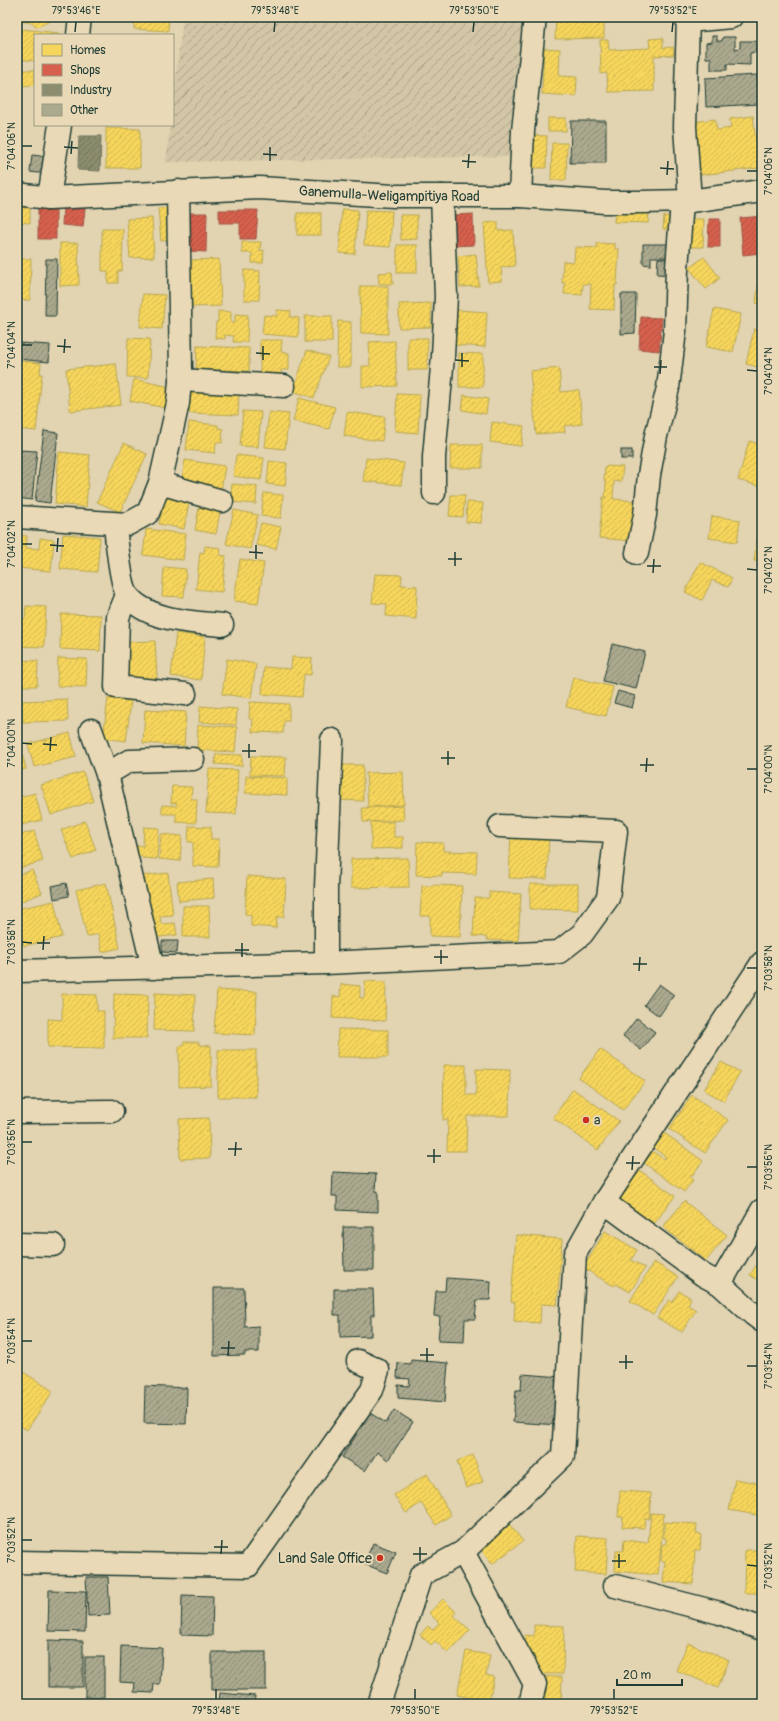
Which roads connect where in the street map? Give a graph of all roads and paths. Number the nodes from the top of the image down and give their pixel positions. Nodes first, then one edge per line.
1 (80, 17) edge
2 (535, 17) edge
3 (731, 17) edge
4 (688, 19) edge
5 (78, 34) edge
6 (60, 126) edge
7 (178, 191) junction
8 (762, 191) edge
9 (17, 194) edge
10 (442, 196) junction
11 (520, 196) junction
12 (49, 198) junction
13 (686, 202) junction
14 (180, 380) junction
15 (284, 386) dead end
16 (160, 483) junction
17 (434, 493) dead end
18 (222, 501) dead end
19 (17, 517) edge
20 (115, 524) junction
21 (636, 554) dead end
22 (127, 595) junction
23 (222, 625) dead end
24 (185, 694) dead end
25 (91, 730) dead end
26 (332, 740) dead end
27 (194, 759) dead end
28 (107, 774) junction
29 (500, 826) dead end
30 (326, 963) junction
31 (762, 963) edge
32 (153, 968) junction
33 (17, 971) edge
34 (112, 1111) dead end
35 (17, 1112) edge
36 (604, 1202) junction
37 (762, 1210) edge
38 (17, 1244) edge
39 (53, 1245) dead end
40 (720, 1284) junction
41 (762, 1321) edge
42 (358, 1362) dead end
43 (463, 1552) junction
44 (17, 1562) edge
45 (615, 1586) dead end
46 (762, 1628) edge
47 (379, 1704) edge
48 (530, 1704) edge

1 - 5 street
2 - 11 street
3 - 4 street
4 - 13 street
6 - 12 street
7 - 10 street, Ganemulla-Weligampitiya Road
7 - 12 street, Ganemulla-Weligampitiya Road
7 - 14 street
8 - 13 street, Ganemulla-Weligampitiya Road
9 - 12 street, Ganemulla-Weligampitiya Road
10 - 11 street, Ganemulla-Weligampitiya Road
10 - 17 street
11 - 13 street, Ganemulla-Weligampitiya Road
13 - 21 street
14 - 15 street
14 - 16 street
16 - 18 street
16 - 20 street
19 - 20 street
20 - 22 street
22 - 23 street
22 - 24 street
25 - 28 street
26 - 30 street
27 - 28 street
28 - 32 street
29 - 30 street
30 - 32 street
31 - 36 street
32 - 33 street
34 - 35 street
36 - 40 street
36 - 43 street
37 - 40 street
38 - 39 street
40 - 41 street
42 - 44 street
43 - 47 street
43 - 48 street
45 - 46 street

